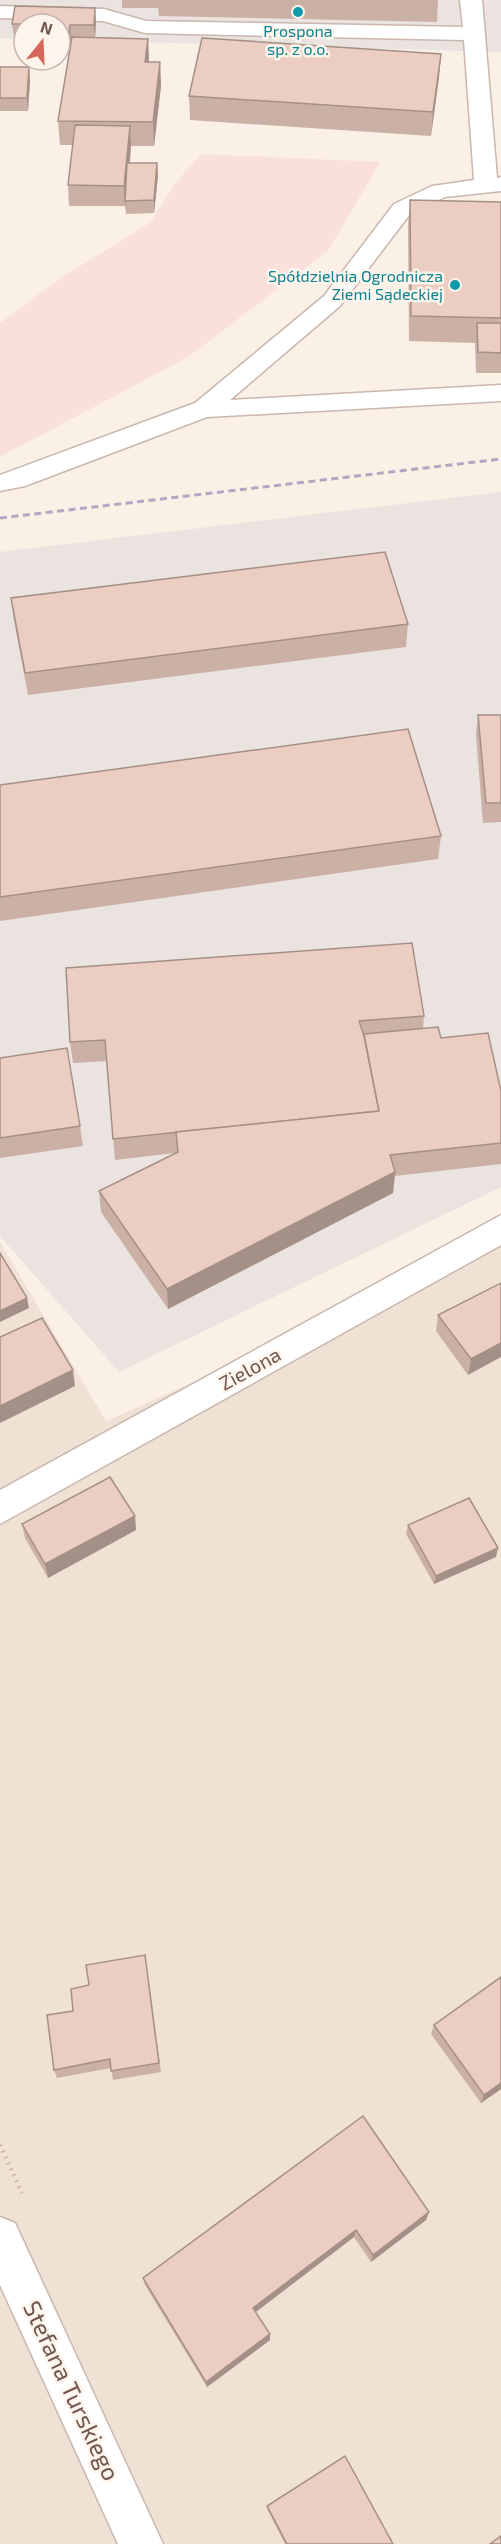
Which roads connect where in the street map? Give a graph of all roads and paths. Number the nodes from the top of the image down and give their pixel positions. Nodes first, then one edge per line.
1 (471, 0) edge
2 (0, 12) edge
3 (473, 34) junction
4 (494, 184) edge
5 (501, 393) edge
6 (204, 409) junction
7 (0, 483) edge
8 (501, 1230) edge
9 (0, 1508) edge
10 (0, 2238) edge
11 (141, 2544) edge

1 - 3 street
2 - 3 street
3 - 4 street
4 - 6 street
5 - 6 street
6 - 7 street
8 - 9 street, Zielona
10 - 11 street, Stefana Turskiego

